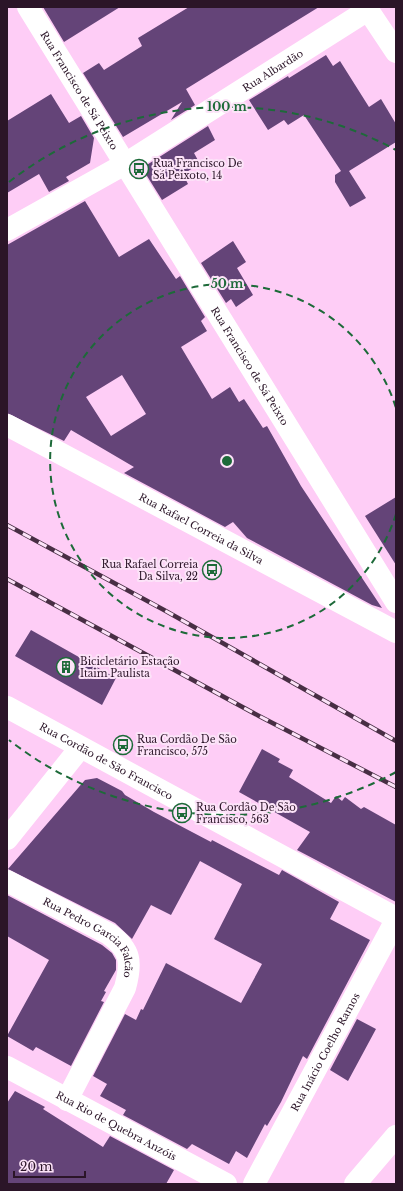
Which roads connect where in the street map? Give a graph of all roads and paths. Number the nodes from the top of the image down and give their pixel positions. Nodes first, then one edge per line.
1 (28, 7) edge
2 (369, 8) edge
3 (396, 52) edge
4 (125, 164) junction
5 (7, 230) edge
6 (7, 425) edge
7 (396, 602) edge
8 (396, 632) edge
9 (7, 708) edge
10 (80, 748) junction
11 (7, 839) edge
12 (7, 881) edge
13 (396, 919) edge
14 (7, 1066) edge
15 (67, 1100) junction
16 (396, 1136) edge
17 (226, 1184) edge
18 (254, 1184) edge
19 (355, 1184) edge

1 - 4 street, Rua Francisco de Sá Peixto
2 - 3 street
2 - 4 street, Rua Albardão
4 - 5 street, Rua Albardão
4 - 7 street, Rua Francisco de Sá Peixto
6 - 8 street, Rua Rafael Correia da Silva
9 - 10 street, Rua Cordão de São Francisco
10 - 11 street
10 - 13 street, Rua Cordão de São Francisco
12 - 15 street, Rua Pedro Garcia Falcão
13 - 18 street, Rua Inácio Coelho Ramos
14 - 15 street, Rua Rio de Quebra Anzóis
15 - 17 street, Rua Rio de Quebra Anzóis
16 - 19 street

